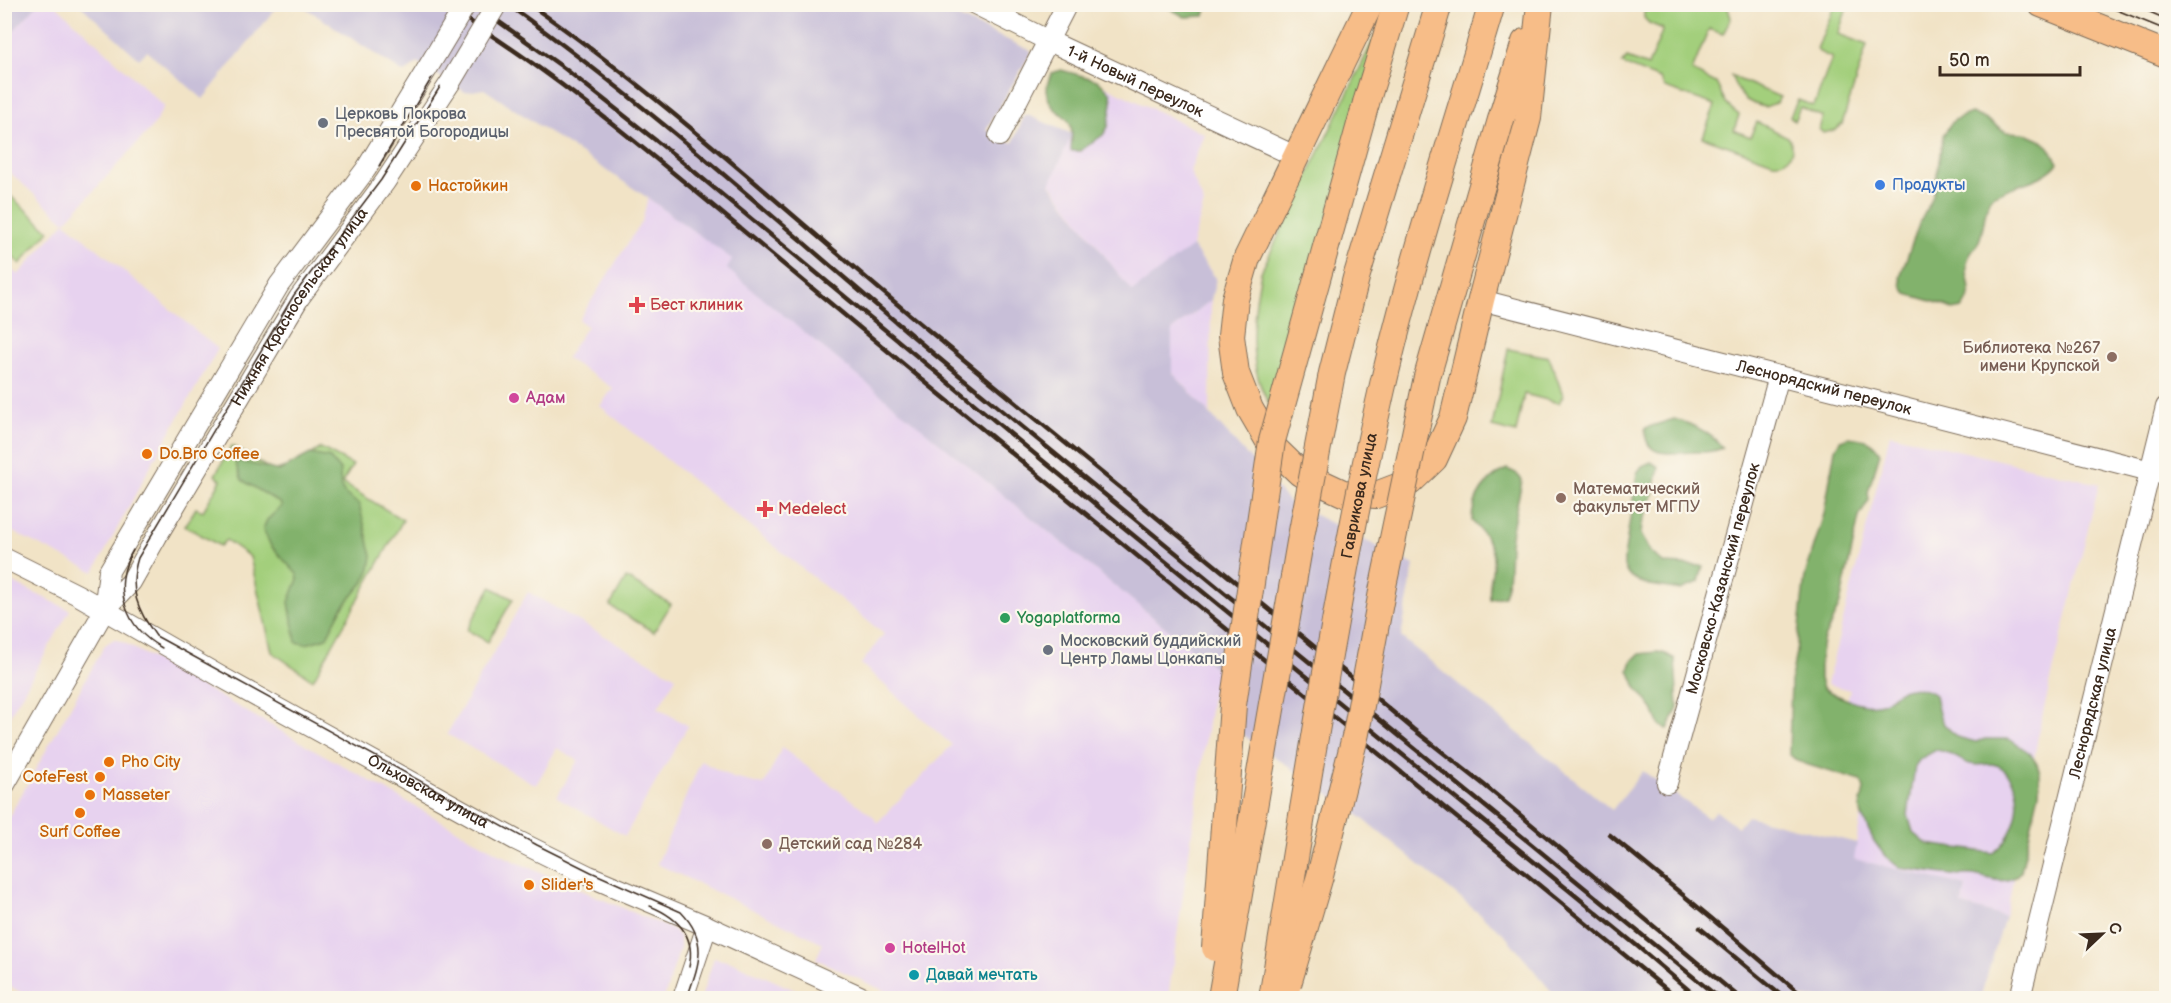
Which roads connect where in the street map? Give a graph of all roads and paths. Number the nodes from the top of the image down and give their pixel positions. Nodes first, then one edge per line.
1 (466, 4) edge
2 (497, 4) edge
3 (975, 4) edge
4 (1067, 4) edge
5 (1370, 4) edge
6 (1396, 4) edge
7 (1439, 4) edge
8 (1492, 4) edge
9 (1538, 4) edge
10 (2041, 4) edge
11 (1049, 41) junction
12 (2166, 54) edge
13 (999, 136) dead end
14 (1297, 157) junction
15 (1480, 300) junction
16 (1779, 376) junction
17 (2166, 407) edge
18 (2158, 473) edge
19 (4, 558) edge
20 (104, 611) junction
21 (1667, 783) dead end
22 (4, 786) edge
23 (707, 926) junction
24 (683, 999) edge
25 (864, 999) edge
26 (1212, 999) edge
27 (1221, 999) edge
28 (1272, 999) edge
29 (1284, 999) edge
30 (2020, 999) edge

1 - 20 street, Нижняя Красносельская улица, bridge
2 - 20 street, Нижняя Красносельская улица, bridge
3 - 11 street, 1-й Новый переулок
4 - 11 street
5 - 14 main road
6 - 26 main road, bridge
7 - 27 main road, bridge
8 - 28 main road, Гаврикова улица, bridge
9 - 15 main road
9 - 29 main road, bridge
10 - 12 main road
11 - 13 street
11 - 14 street, 1-й Новый переулок
14 - 15 main road
15 - 16 street, Леснорядский переулок
16 - 18 street, Леснорядский переулок
16 - 21 street, Московско-Казанский переулок
17 - 18 street, Леснорядская улица
18 - 30 street, Леснорядская улица
19 - 20 street, Ольховская улица
20 - 22 street, Нижняя Красносельская улица
20 - 23 street, Ольховская улица
23 - 24 street
23 - 25 street, Ольховская улица

